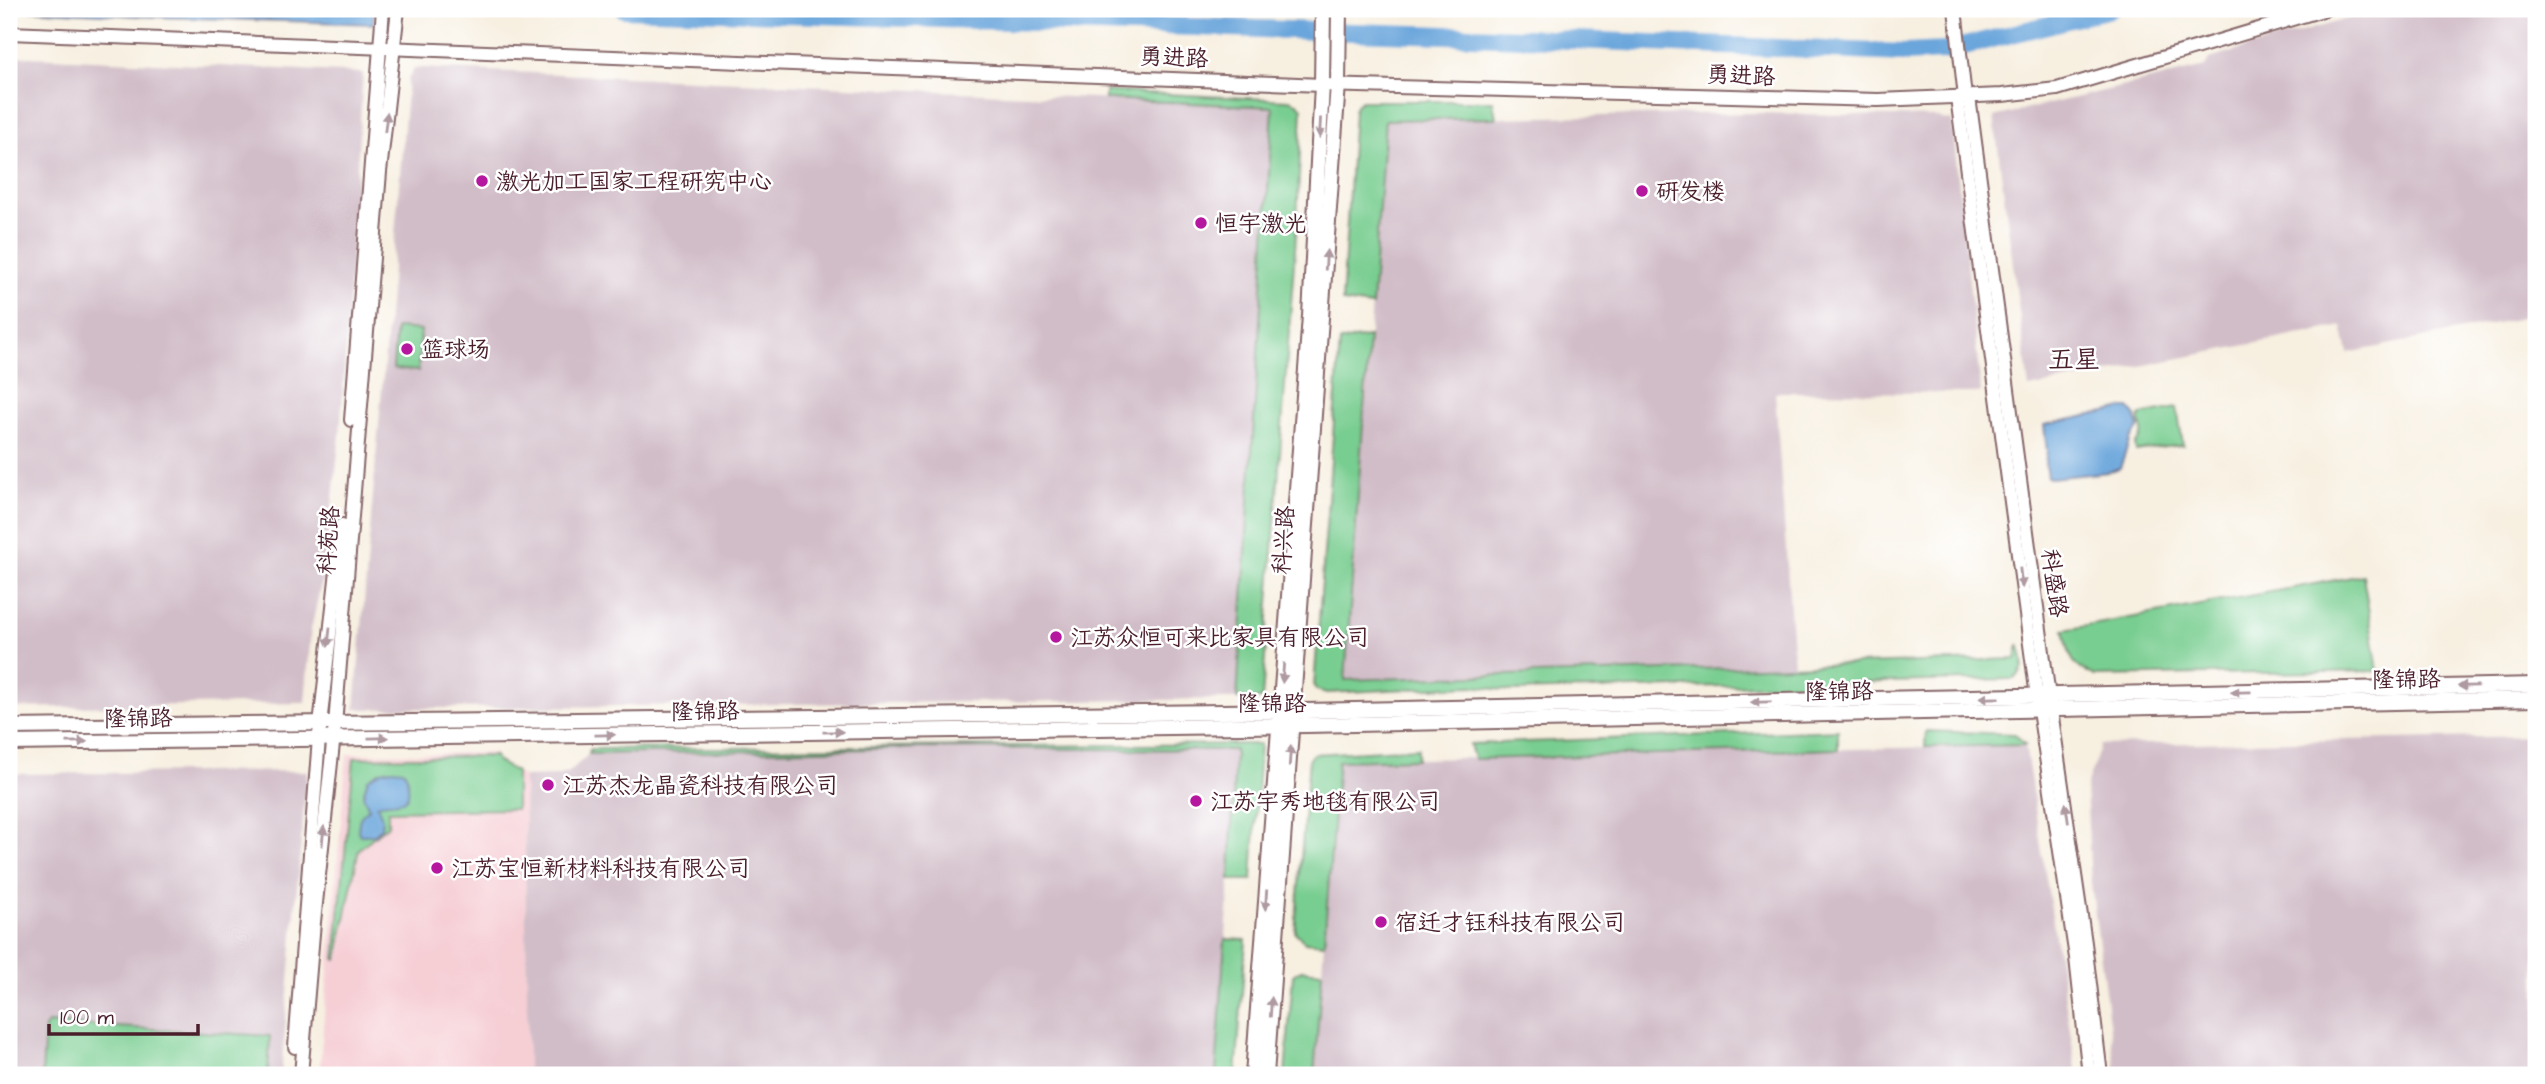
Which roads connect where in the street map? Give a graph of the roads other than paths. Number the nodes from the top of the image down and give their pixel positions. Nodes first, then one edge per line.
1 (383, 9) edge
2 (398, 9) edge
3 (1323, 9) edge
4 (1339, 9) edge
5 (1955, 9) edge
6 (2326, 9) edge
7 (9, 33) edge
8 (380, 47) junction
9 (395, 48) junction
10 (1338, 84) junction
11 (1322, 85) junction
12 (1964, 97) junction
13 (2536, 685) edge
14 (2536, 699) edge
15 (2044, 703) junction
16 (1286, 718) junction
17 (9, 727) edge
18 (327, 732) junction
19 (9, 743) edge
20 (293, 1075) edge
21 (301, 1075) edge
22 (1253, 1075) edge
23 (1266, 1075) edge
24 (2090, 1075) edge
25 (2101, 1075) edge

1 - 8 street, 科苑路
2 - 9 street, 科苑路
3 - 11 main road, 科兴路
4 - 10 main road, 科兴路
5 - 12 street, 科盛路
6 - 12 street, 勇进路
7 - 8 street, 勇进路
8 - 9 street, 勇进路
8 -> 18 street, 科苑路
9 - 11 street, 勇进路
18 -> 9 street, 科苑路
10 - 11 street, 勇进路
10 - 12 street, 勇进路
16 -> 10 main road, 科兴路
11 -> 16 main road, 科兴路
12 - 15 street, 科盛路
13 -> 15 main road, 隆锦路
14 - 15 main road, 隆锦路
15 - 16 main road, 隆锦路
15 - 24 street, 科盛路
25 -> 15 street, 科盛路
16 - 18 main road, 隆锦路
16 -> 22 main road, 科兴路
23 -> 16 main road, 科兴路
17 - 18 main road, 隆锦路
19 -> 18 main road, 隆锦路
18 - 20 street, 科苑路
21 -> 18 street, 科苑路

